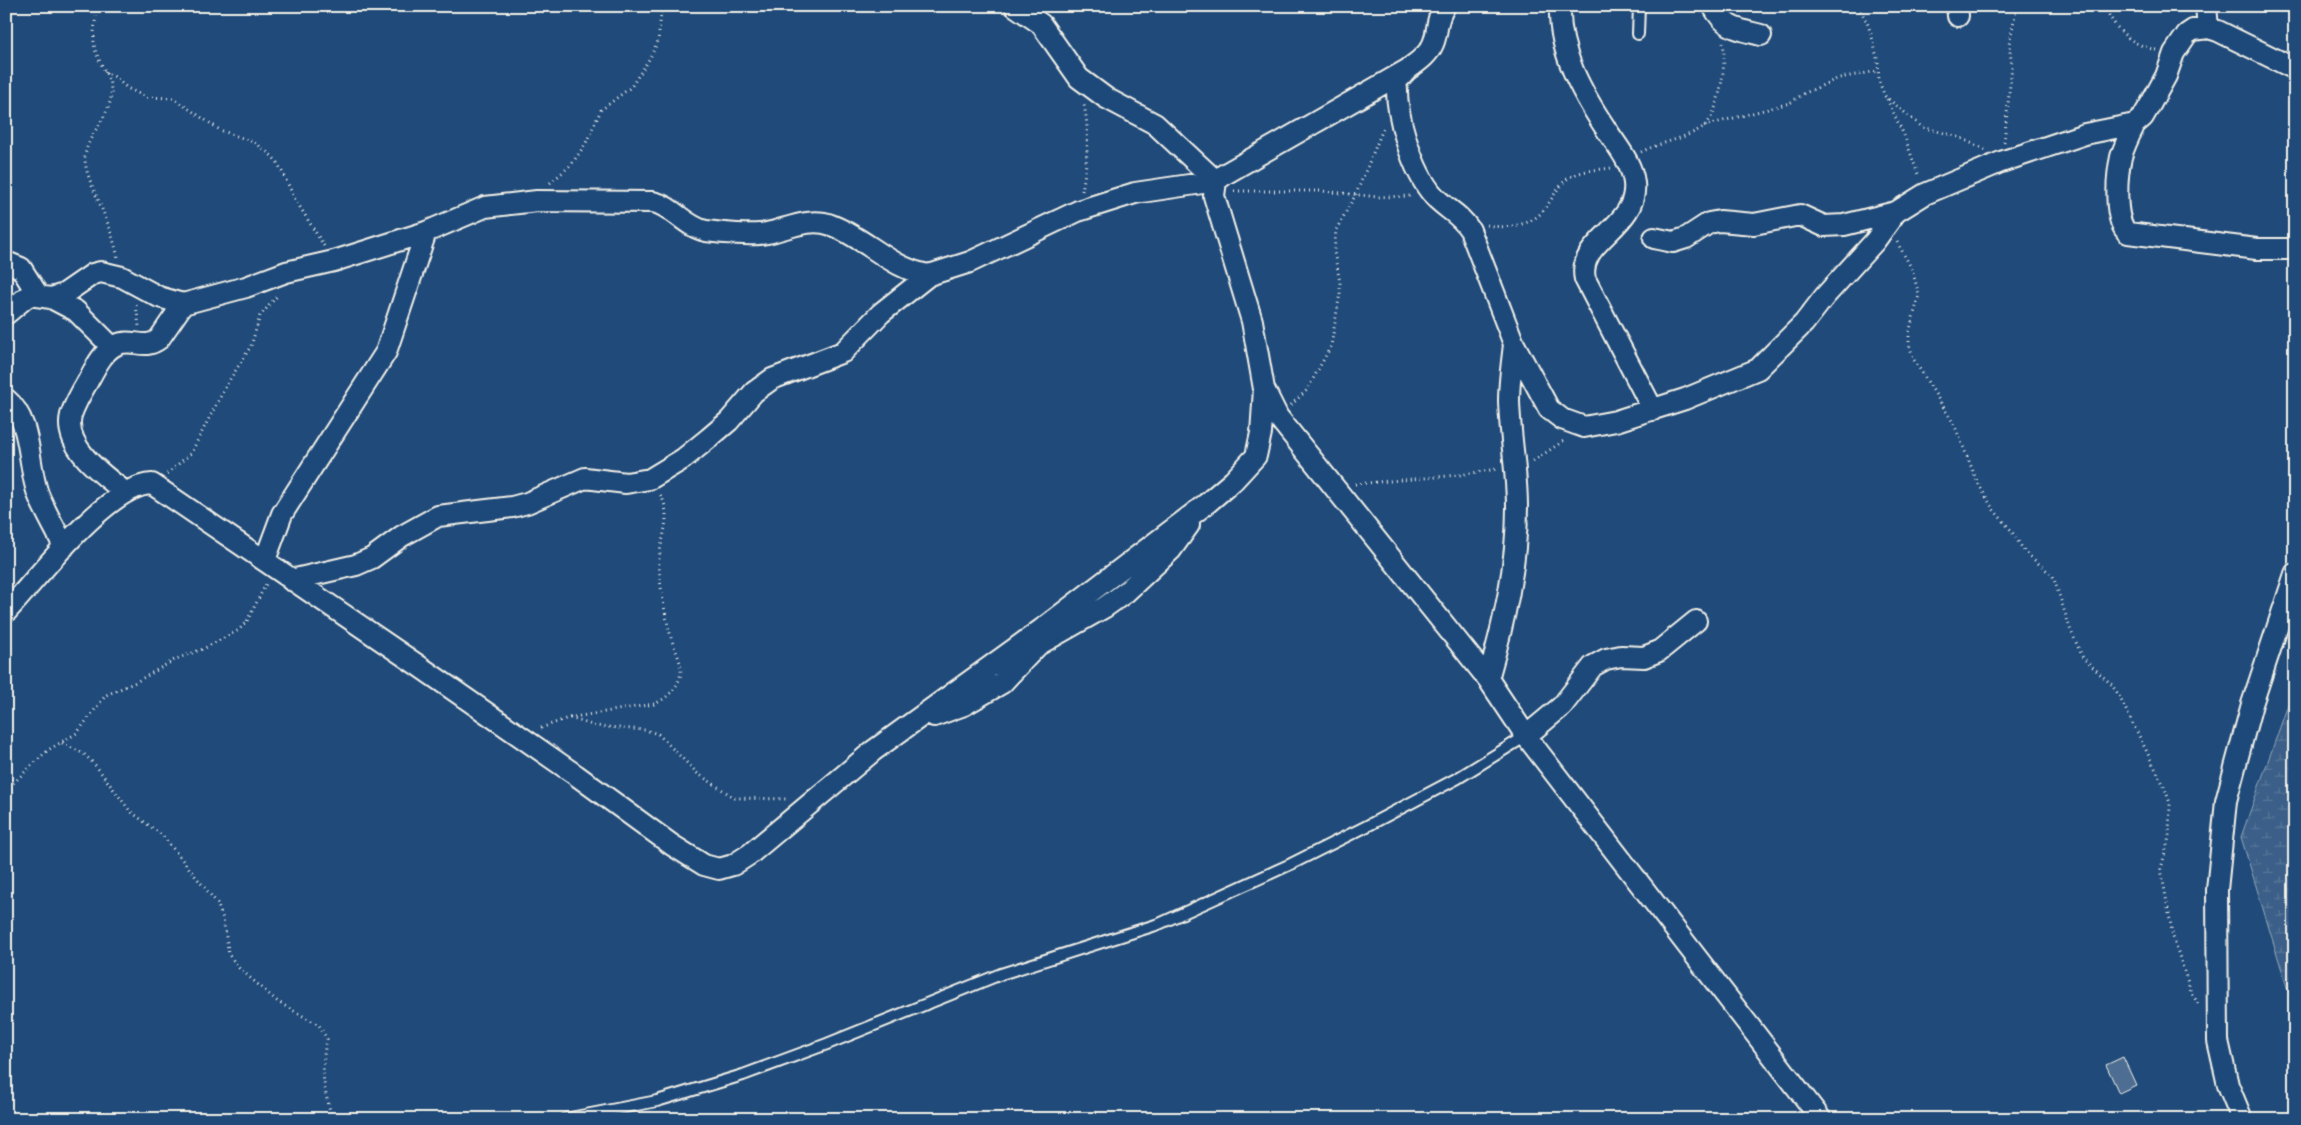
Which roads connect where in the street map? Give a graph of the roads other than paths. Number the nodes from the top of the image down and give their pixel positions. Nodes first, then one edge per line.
1 (1016, 6) edge
2 (1445, 6) edge
3 (1560, 6) edge
4 (1639, 6) edge
5 (2206, 6) edge
6 (1716, 12) edge
7 (2208, 28) junction
8 (1638, 34) dead end
9 (1761, 35) dead end
10 (2295, 69) edge
11 (1407, 70) junction
12 (2134, 124) junction
13 (1215, 189) junction
14 (1896, 212) junction
15 (426, 232) junction
16 (1654, 238) dead end
17 (2295, 249) edge
18 (6, 262) edge
19 (929, 275) junction
20 (44, 297) junction
21 (183, 304) junction
22 (6, 314) edge
23 (1514, 344) junction
24 (112, 347) junction
25 (1264, 389) junction
26 (6, 399) edge
27 (1654, 410) junction
28 (1278, 417) junction
29 (1256, 456) junction
30 (125, 492) junction
31 (64, 547) junction
32 (265, 560) junction
33 (2295, 574) edge
34 (291, 580) junction
35 (6, 612) edge
36 (1696, 621) dead end
37 (1488, 679) junction
38 (1526, 736) junction
39 (565, 1119) edge
40 (1821, 1119) edge
41 (2242, 1119) edge

1 - 13 street
2 - 11 street
3 - 27 street
4 - 8 lane
5 - 7 street
6 - 9 street
7 - 10 street
7 - 12 street
11 - 13 street
11 - 23 street
12 - 14 street
12 - 17 street
13 - 19 street
13 - 25 street
14 - 16 street
14 - 27 street
15 - 19 street
15 - 21 street
15 - 32 street
18 - 20 street
19 - 34 street
20 - 21 street
20 - 22 street
20 - 24 street
21 - 24 street
23 - 27 street
23 - 37 street
24 - 30 street
25 - 28 street
25 - 29 street
26 - 31 street
28 - 29 street
28 - 37 street
29 - 34 street
30 - 31 street
30 - 32 street
31 - 35 street
32 - 34 street
33 - 41 street
36 - 38 street
37 - 38 street
38 - 39 lane
38 - 40 street

